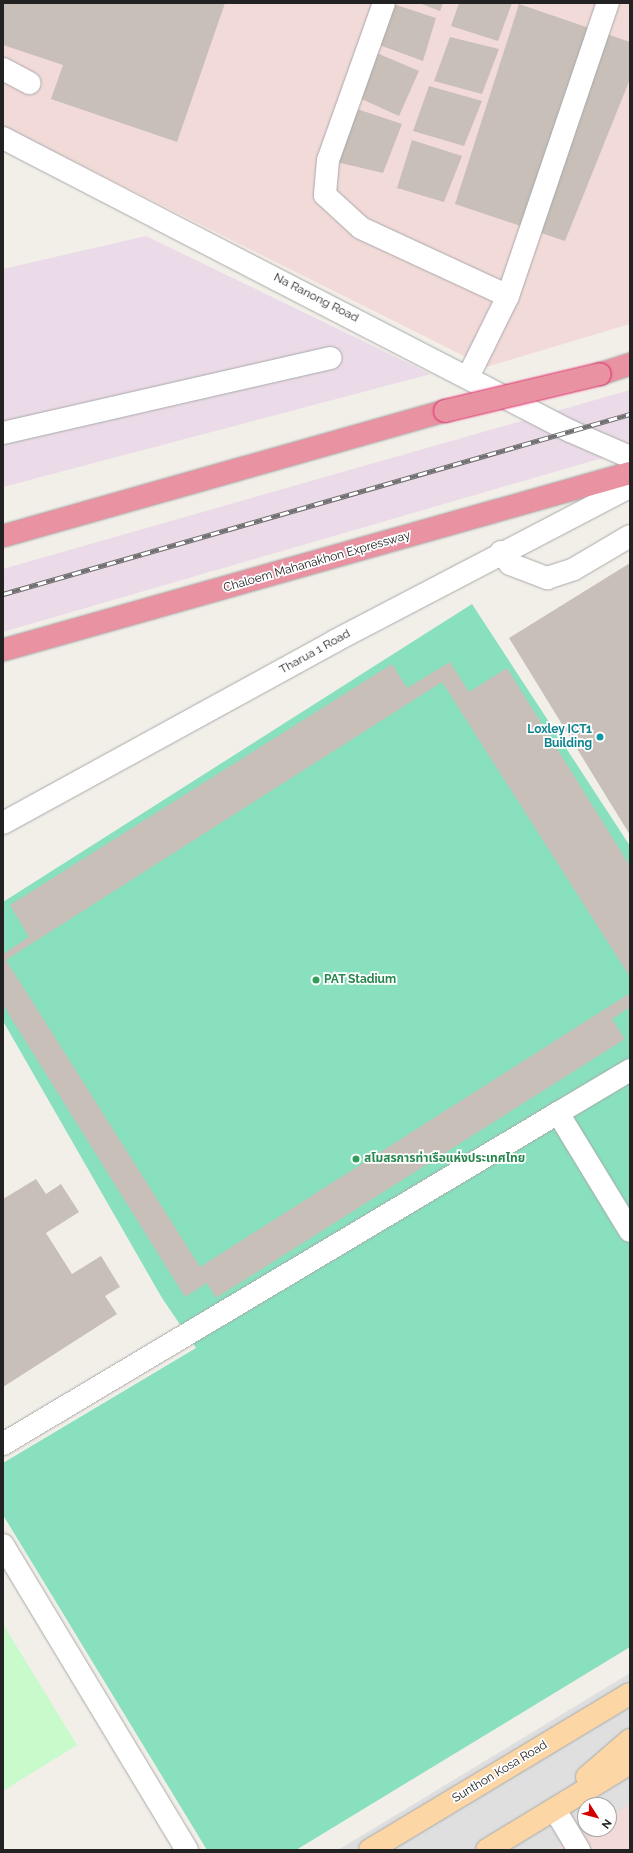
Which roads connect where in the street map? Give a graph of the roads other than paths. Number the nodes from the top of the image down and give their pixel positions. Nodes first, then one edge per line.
1 (384, 3) edge
2 (608, 3) edge
3 (3, 69) edge
4 (29, 83) dead end
5 (3, 138) edge
6 (508, 296) junction
7 (331, 358) dead end
8 (630, 365) edge
9 (468, 377) junction
10 (3, 433) edge
11 (630, 456) edge
12 (630, 473) edge
13 (630, 487) edge
14 (3, 536) edge
15 (630, 536) edge
16 (501, 552) junction
17 (3, 650) edge
18 (3, 823) edge
19 (630, 1070) edge
20 (558, 1113) junction
21 (630, 1231) edge
22 (3, 1444) edge
23 (3, 1545) edge
24 (630, 1694) edge
25 (630, 1740) edge
26 (630, 1763) edge
27 (547, 1814) junction
28 (187, 1850) edge
29 (370, 1850) edge
30 (487, 1850) edge
31 (579, 1850) edge

1 - 6 street
2 - 6 street
3 - 4 street
5 - 9 street, Na Ranong Road
6 - 9 street
7 - 10 street
8 - 14 highway, bridge
9 - 11 street, Na Ranong Road
12 - 17 highway, Chaloem Mahanakhon Expressway
13 - 16 street, Tharua 1 Road
15 - 16 street
16 - 18 street, Tharua 1 Road
19 - 20 street
20 - 21 street
20 - 22 street
23 - 28 street
24 - 29 main road, Sunthon Kosa Road
25 - 27 main road
26 - 27 main road
27 - 30 main road
27 - 31 street

